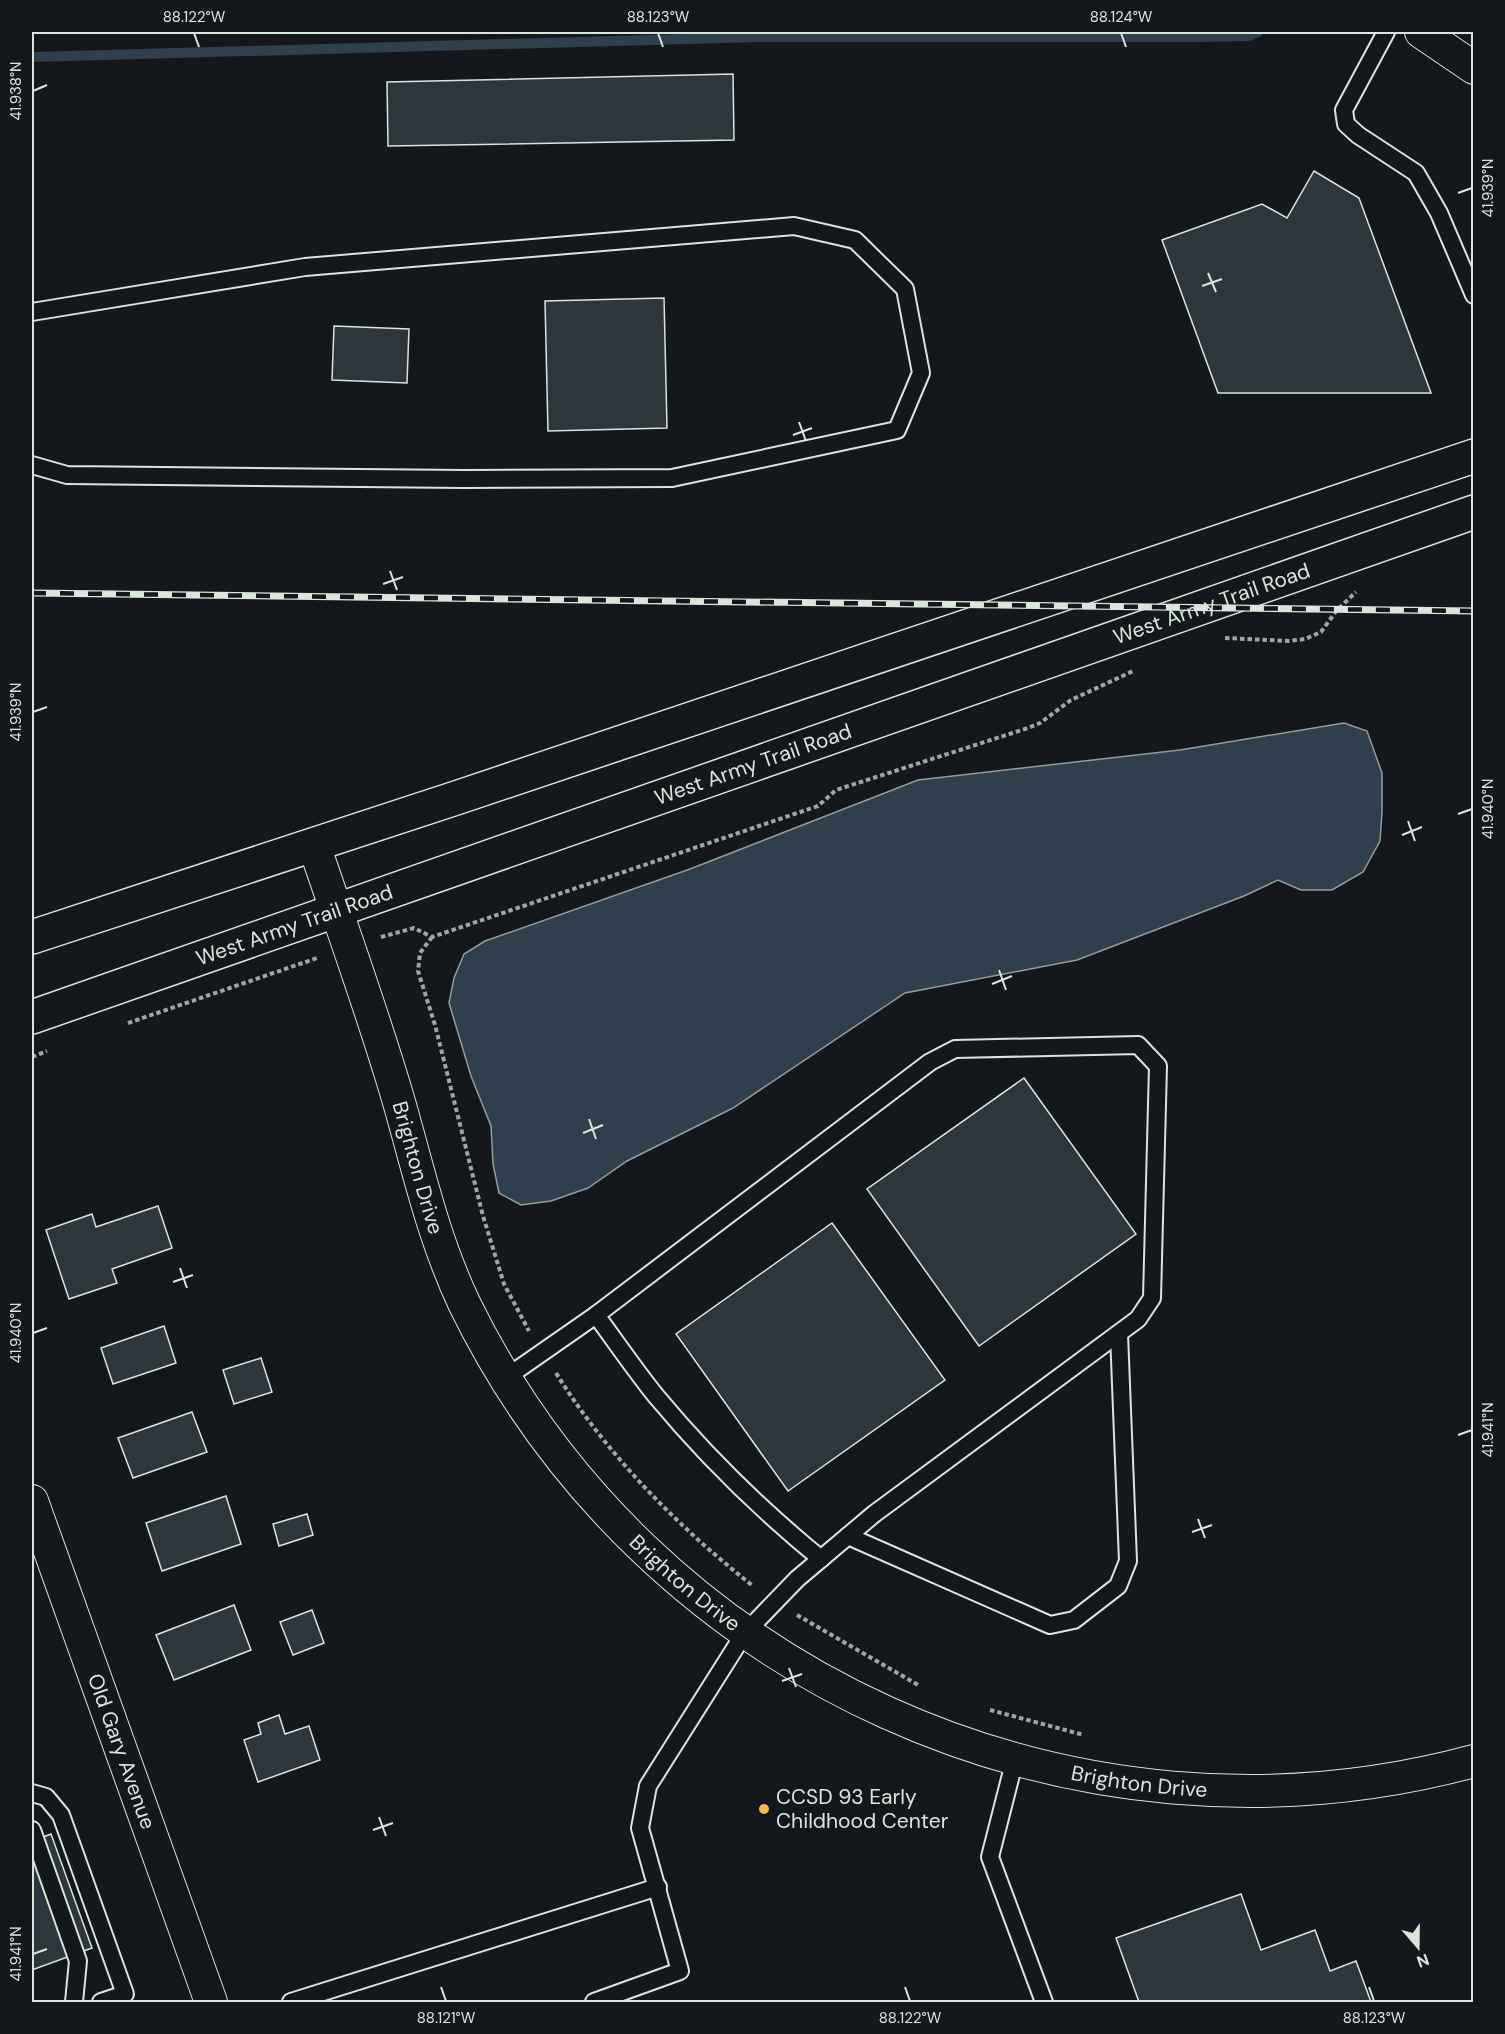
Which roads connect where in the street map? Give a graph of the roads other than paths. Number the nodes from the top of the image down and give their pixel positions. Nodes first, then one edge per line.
1 (1386, 32) edge
2 (1421, 32) edge
3 (1473, 68) edge
4 (1473, 296) edge
5 (32, 312) edge
6 (1473, 456) edge
7 (32, 465) edge
8 (1473, 512) edge
9 (314, 845) junction
10 (336, 912) junction
11 (32, 937) edge
12 (32, 1017) edge
13 (596, 1315) junction
14 (1119, 1334) junction
15 (507, 1377) junction
16 (32, 1501) edge
17 (848, 1536) junction
18 (821, 1559) junction
19 (744, 1634) junction
20 (1015, 1759) junction
21 (1473, 1761) edge
22 (32, 1793) edge
23 (32, 1830) edge
24 (658, 1887) junction
25 (75, 2002) edge
26 (101, 2002) edge
27 (211, 2002) edge
28 (291, 2002) edge
29 (594, 2002) edge
30 (1044, 2002) edge

1 - 4 lane
2 - 3 street
5 - 7 lane
6 - 9 main road
8 - 10 main road, West Army Trail Road
9 - 10 street, Brighton Drive
9 - 11 main road
10 - 12 main road, West Army Trail Road
10 - 15 street, Brighton Drive
13 - 14 lane
13 - 15 lane
13 - 18 lane
14 - 17 lane
14 - 17 lane
15 - 19 street, Brighton Drive
16 - 27 street, Old Gary Avenue
17 - 18 lane
18 - 19 lane
19 - 20 street, Brighton Drive
19 - 24 lane
20 - 21 street, Brighton Drive
20 - 30 lane
22 - 26 lane
23 - 25 lane
24 - 28 lane
24 - 29 lane

